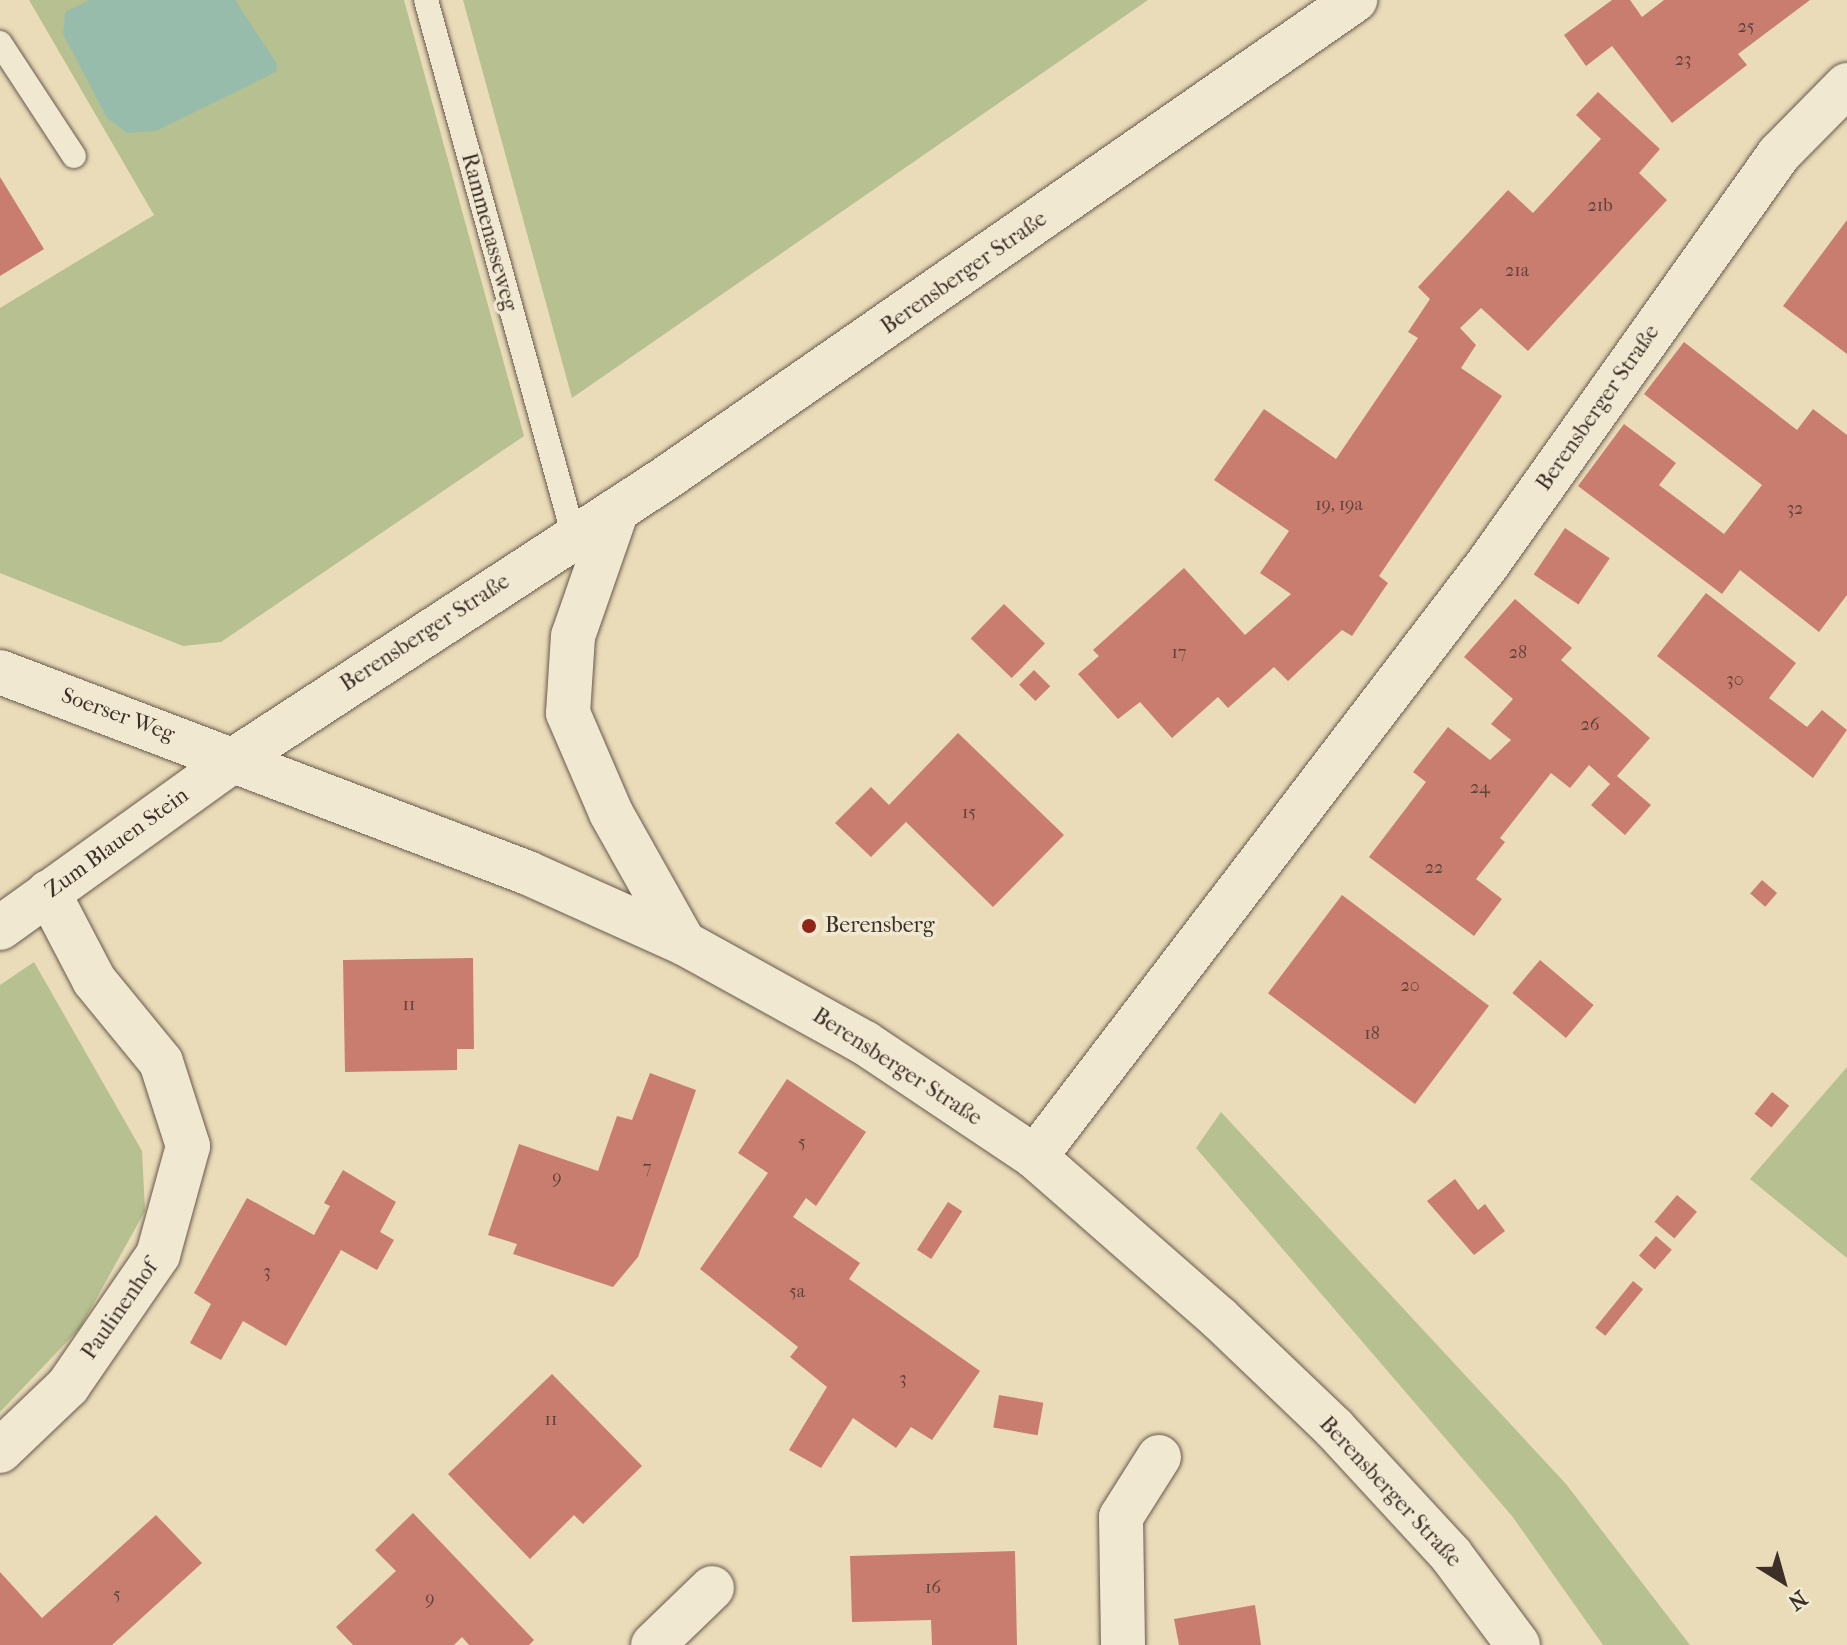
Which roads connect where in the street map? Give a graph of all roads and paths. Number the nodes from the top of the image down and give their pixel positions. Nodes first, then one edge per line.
1 (426, 0) edge
2 (1355, 0) edge
3 (0, 43) edge
4 (1847, 85) edge
5 (74, 156) dead end
6 (617, 510) junction
7 (574, 537) junction
8 (0, 672) edge
9 (235, 759) junction
10 (48, 892) junction
11 (0, 928) edge
12 (684, 943) junction
13 (1035, 1157) junction
14 (0, 1451) edge
15 (1159, 1457) dead end
16 (712, 1588) dead end
17 (653, 1645) edge
18 (1123, 1645) edge
19 (1518, 1645) edge

1 - 7 lane, Rammenasseweg
2 - 6 street, Berensberger Straße
3 - 5 lane
4 - 13 street, Berensberger Straße
6 - 7 street, Berensberger Straße
6 - 12 street
7 - 9 street, Berensberger Straße
8 - 9 street, Soerser Weg
9 - 10 street, Zum Blauen Stein
9 - 12 street, Berensberger Straße
10 - 11 street, Zum Blauen Stein
10 - 14 street, Paulinenhof
12 - 13 street, Berensberger Straße
13 - 19 street, Berensberger Straße
15 - 18 street
16 - 17 street

